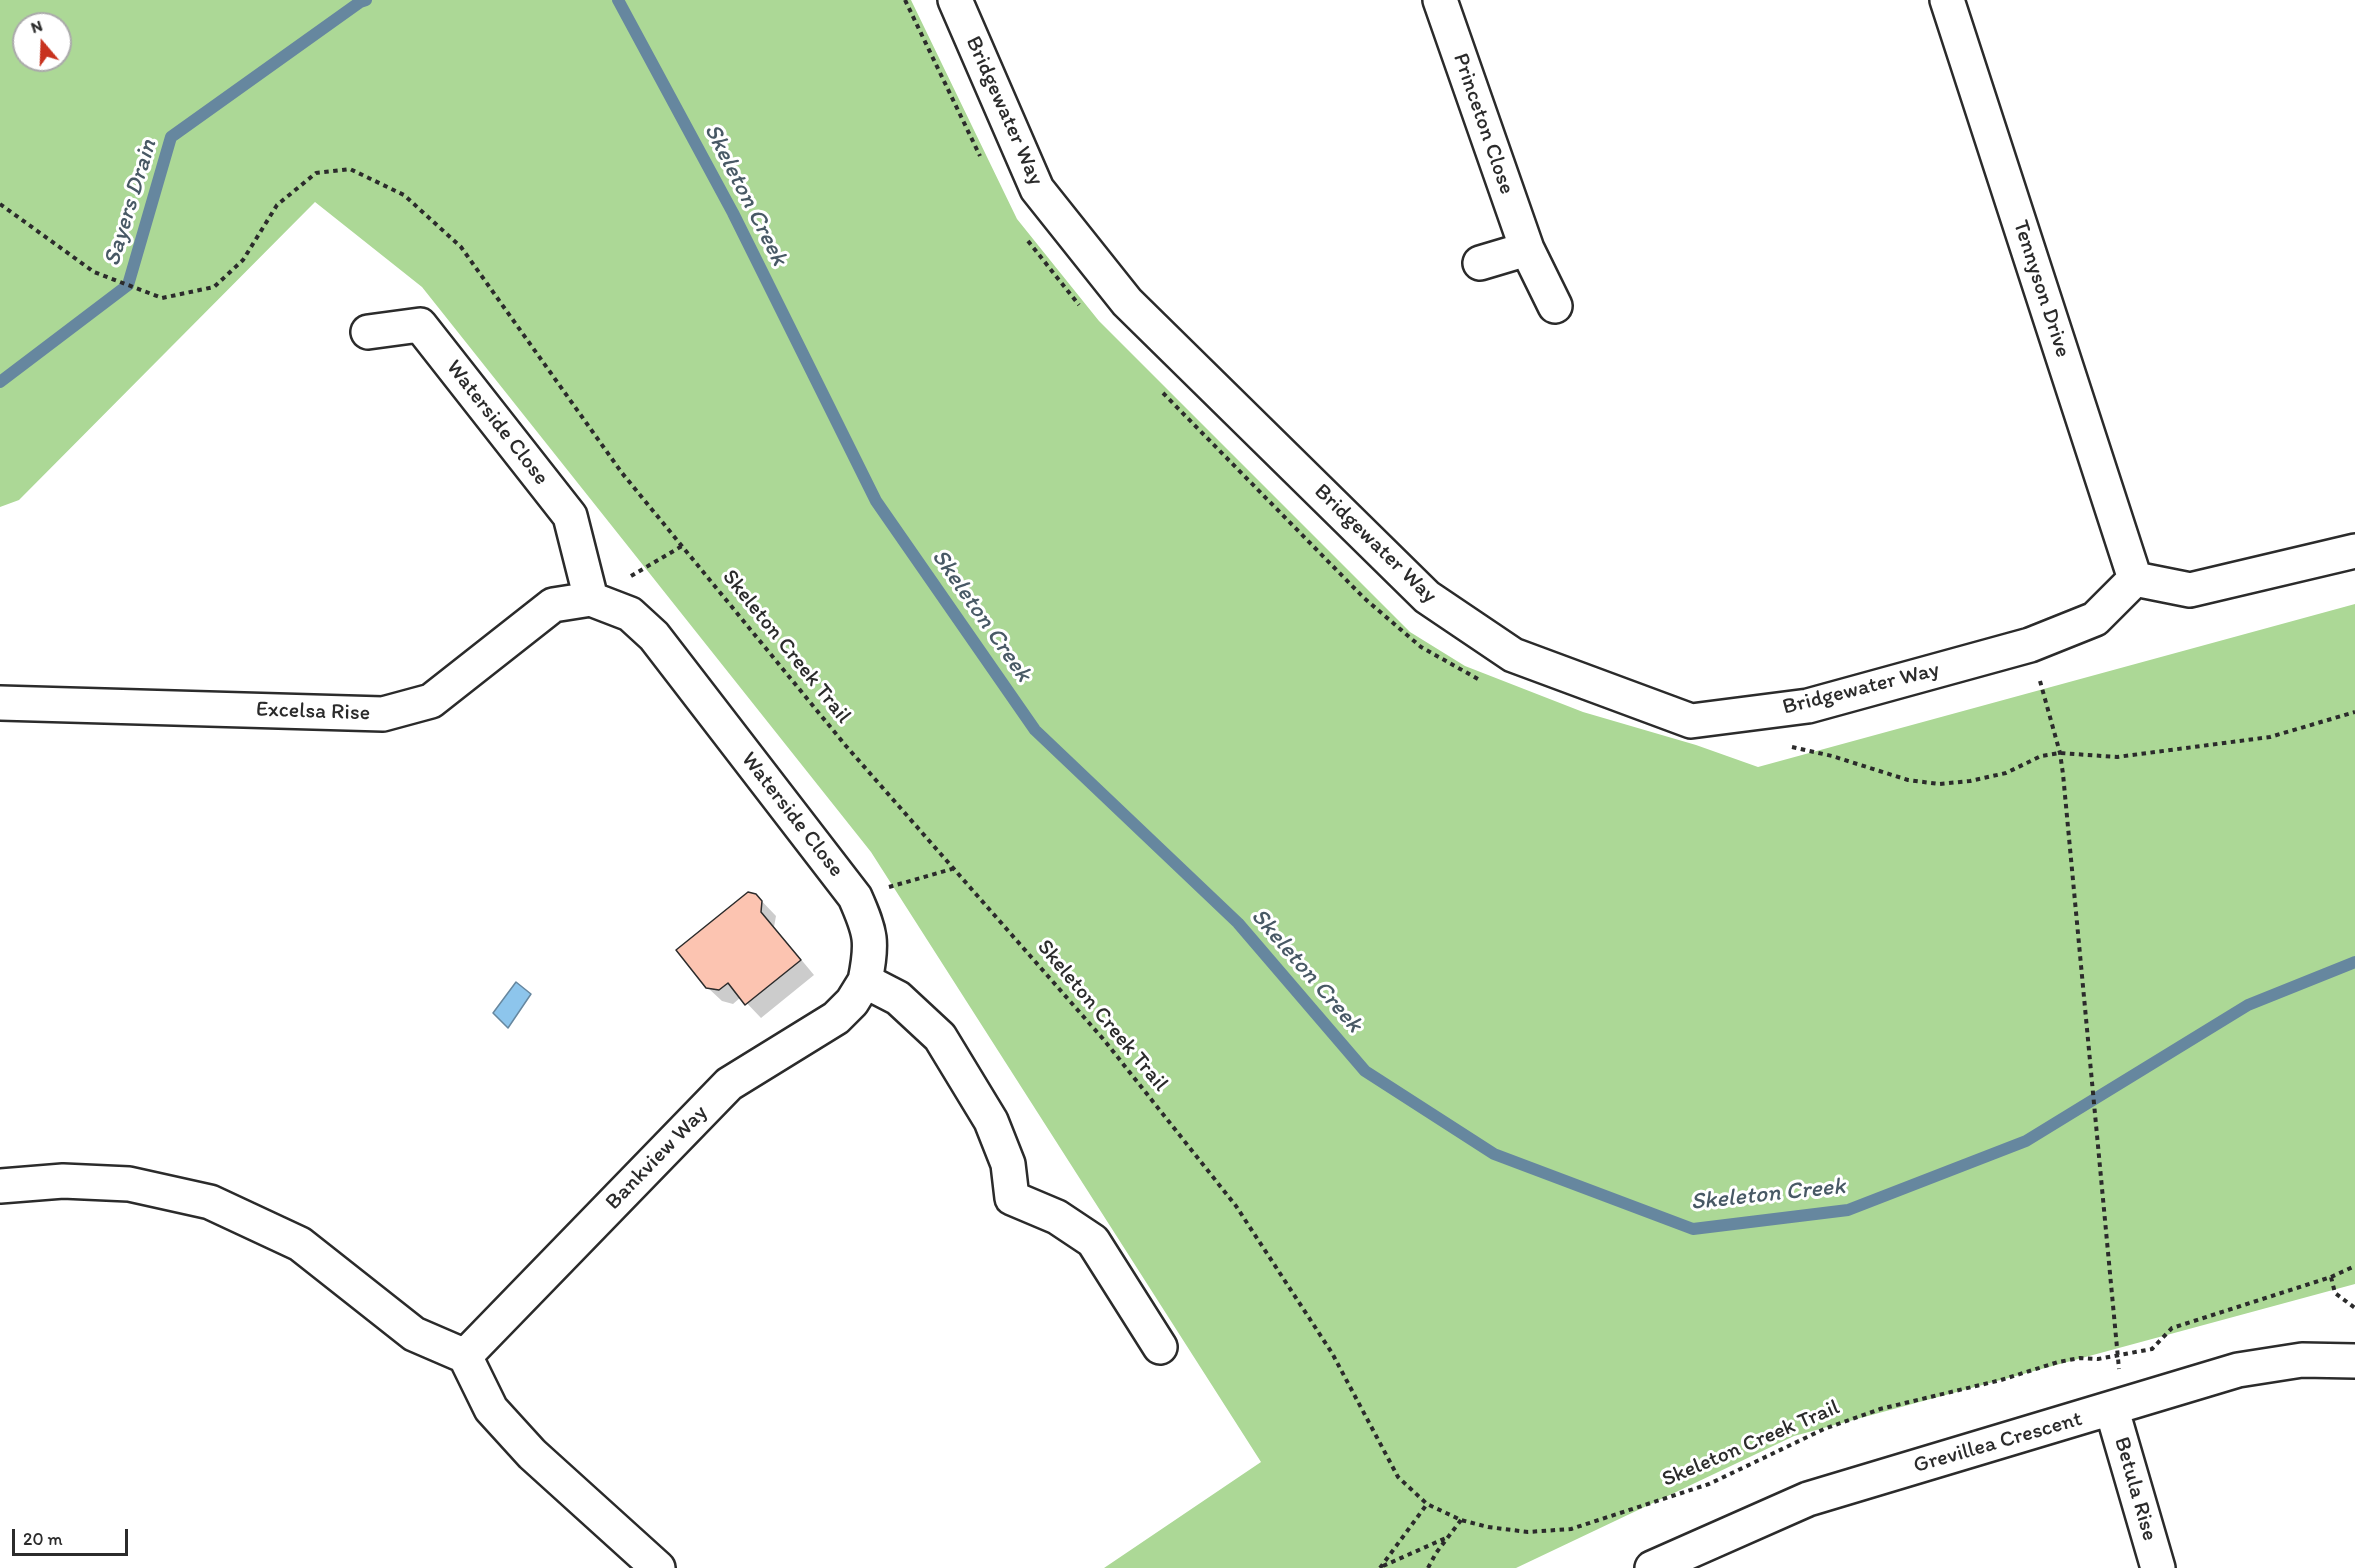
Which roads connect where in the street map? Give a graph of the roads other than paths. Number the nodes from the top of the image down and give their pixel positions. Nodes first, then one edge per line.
1 (955, 0) edge
2 (1440, 0) edge
3 (1947, 0) edge
4 (1527, 249) junction
5 (1480, 263) dead end
6 (1555, 306) dead end
7 (368, 332) dead end
8 (2355, 551) edge
9 (2135, 579) junction
10 (591, 599) junction
11 (0, 703) edge
12 (865, 981) junction
13 (0, 1186) edge
14 (1160, 1347) dead end
15 (465, 1356) junction
16 (2355, 1360) edge
17 (2112, 1410) junction
18 (658, 1568) edge
19 (1652, 1568) edge
20 (2158, 1568) edge

1 - 9 street, Bridgewater Way
2 - 4 street, Princeton Close
3 - 9 street, Tennyson Drive
4 - 5 street
4 - 6 street, Princeton Close
7 - 10 street, Waterside Close
8 - 9 street
10 - 11 street, Excelsa Rise
10 - 12 street, Waterside Close
12 - 14 street
12 - 15 street, Bankview Way
13 - 15 street
15 - 18 street
16 - 17 street, Grevillea Crescent
17 - 19 street, Grevillea Crescent
17 - 20 street, Betula Rise

